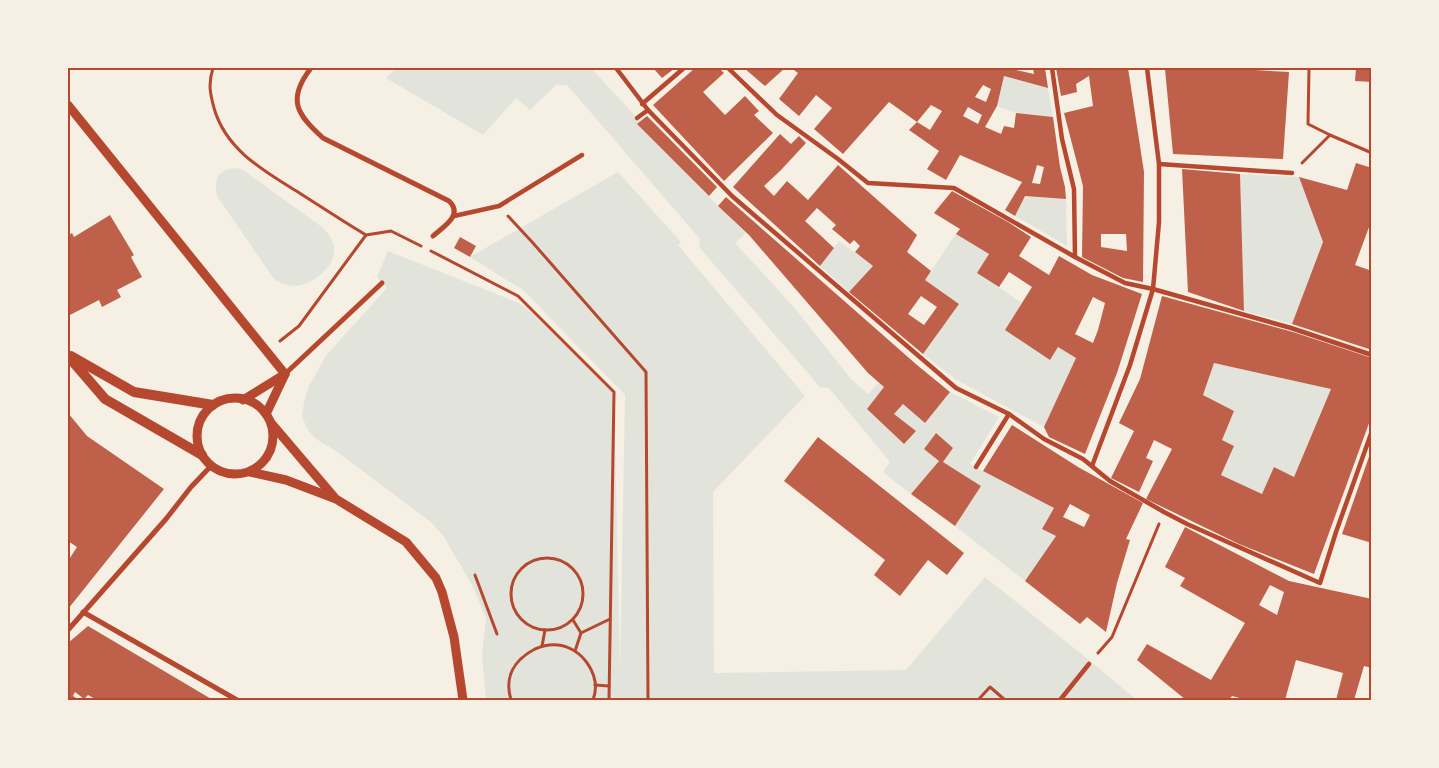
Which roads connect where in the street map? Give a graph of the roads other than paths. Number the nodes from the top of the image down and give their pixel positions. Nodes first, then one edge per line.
1 (311, 68) edge
2 (616, 68) edge
3 (684, 68) edge
4 (728, 68) edge
5 (1052, 68) edge
6 (1147, 68) edge
7 (642, 104) junction
8 (68, 105) edge
9 (648, 110) junction
10 (636, 118) dead end
11 (582, 155) dead end
12 (1159, 164) junction
13 (1292, 173) road end
14 (454, 216) junction
15 (433, 236) dead end
16 (1075, 257) junction
17 (382, 283) dead end
18 (1153, 289) junction
19 (1372, 355) edge
20 (68, 356) edge
21 (285, 374) junction
22 (244, 400) junction
23 (213, 405) junction
24 (266, 414) junction
25 (1009, 414) junction
26 (271, 423) junction
27 (1372, 431) edge
28 (202, 455) junction
29 (211, 466) junction
30 (1092, 466) junction
31 (976, 467) dead end
32 (250, 472) junction
33 (336, 499) junction
34 (84, 612) junction
35 (68, 630) edge
36 (1090, 664) road end
37 (237, 700) edge
38 (463, 700) edge
39 (1060, 700) edge

1 - 14 street
2 - 7 street
3 - 7 street
4 - 16 street
5 - 16 street
6 - 12 street
7 - 9 street
8 - 21 street
9 - 10 street
9 - 25 street
11 - 14 street
12 - 13 street
12 - 18 street
14 - 15 street
16 - 18 street
17 - 21 street
18 - 19 street
18 - 30 street
20 - 23 main road
20 - 28 main road
21 - 22 street
21 - 24 street
22 - 23 street
22 - 24 street
23 - 28 street
24 - 26 street
25 - 30 street
25 - 31 street
26 - 32 street
26 - 33 street
27 - 30 street
28 - 29 street
29 - 32 street
29 - 34 street
32 - 33 street
33 - 38 street
34 - 35 street
34 - 37 street
36 - 39 street

